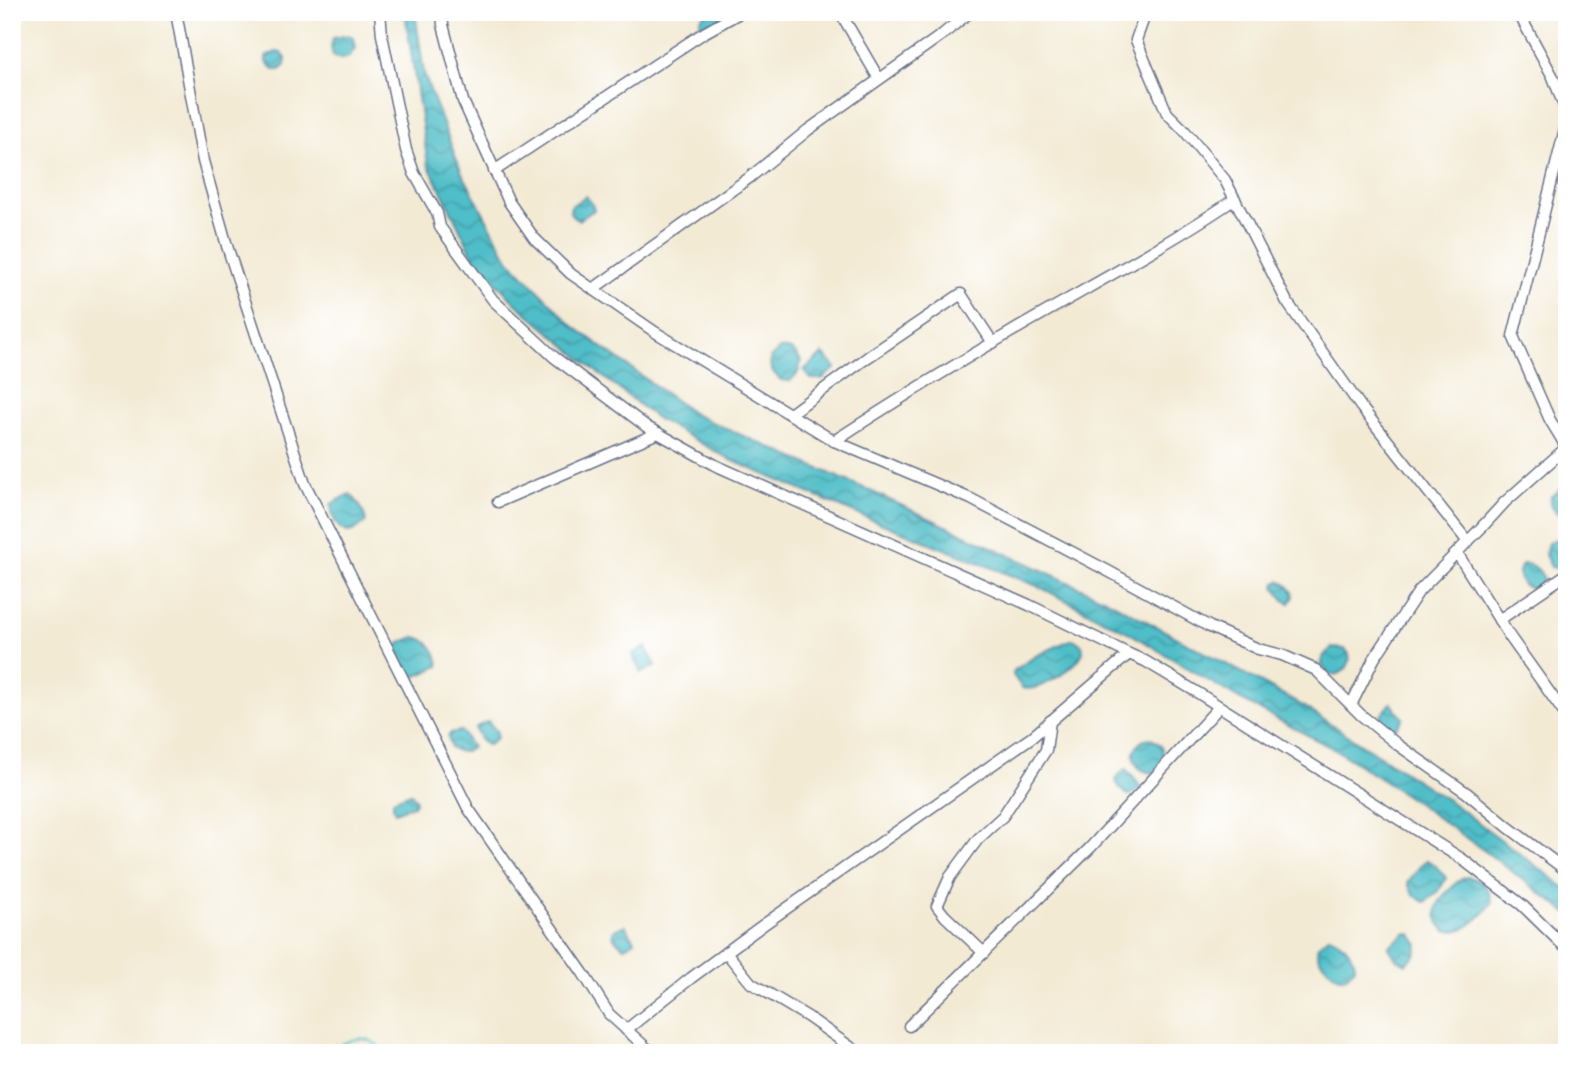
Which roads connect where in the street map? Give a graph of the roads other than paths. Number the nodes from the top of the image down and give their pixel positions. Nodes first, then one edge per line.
1 (176, 12) edge
2 (380, 12) edge
3 (442, 12) edge
4 (741, 12) edge
5 (839, 12) edge
6 (970, 12) edge
7 (1146, 12) edge
8 (1518, 12) edge
9 (879, 79) junction
10 (1567, 114) edge
11 (1567, 121) edge
12 (495, 170) junction
13 (1235, 199) junction
14 (593, 289) junction
15 (993, 343) junction
16 (790, 414) junction
17 (658, 433) junction
18 (834, 441) junction
19 (1567, 447) edge
20 (498, 502) dead end
21 (1468, 542) junction
22 (1457, 553) junction
23 (1567, 574) edge
24 (1499, 620) junction
25 (1129, 653) junction
26 (1350, 705) junction
27 (1219, 706) junction
28 (1567, 717) edge
29 (1050, 722) junction
30 (1567, 871) edge
31 (1567, 949) edge
32 (726, 953) junction
33 (985, 953) junction
34 (909, 1026) dead end
35 (626, 1030) junction
36 (652, 1053) edge
37 (859, 1053) edge

1 - 35 street
2 - 17 street
3 - 12 street
4 - 12 street
5 - 9 street
6 - 9 street
7 - 13 street
8 - 10 street
9 - 14 street
11 - 19 street
12 - 14 street
13 - 15 street
13 - 21 street
14 - 16 street
15 - 16 street
15 - 18 street
16 - 18 street
17 - 20 street
17 - 25 street
18 - 26 street
19 - 21 street
21 - 22 street
22 - 24 street
22 - 26 street
23 - 24 street
24 - 28 street
25 - 27 street
25 - 29 street
26 - 30 street
27 - 31 street
27 - 33 street
29 - 32 street
29 - 33 street
32 - 35 street
32 - 37 street
33 - 34 street
35 - 36 street

